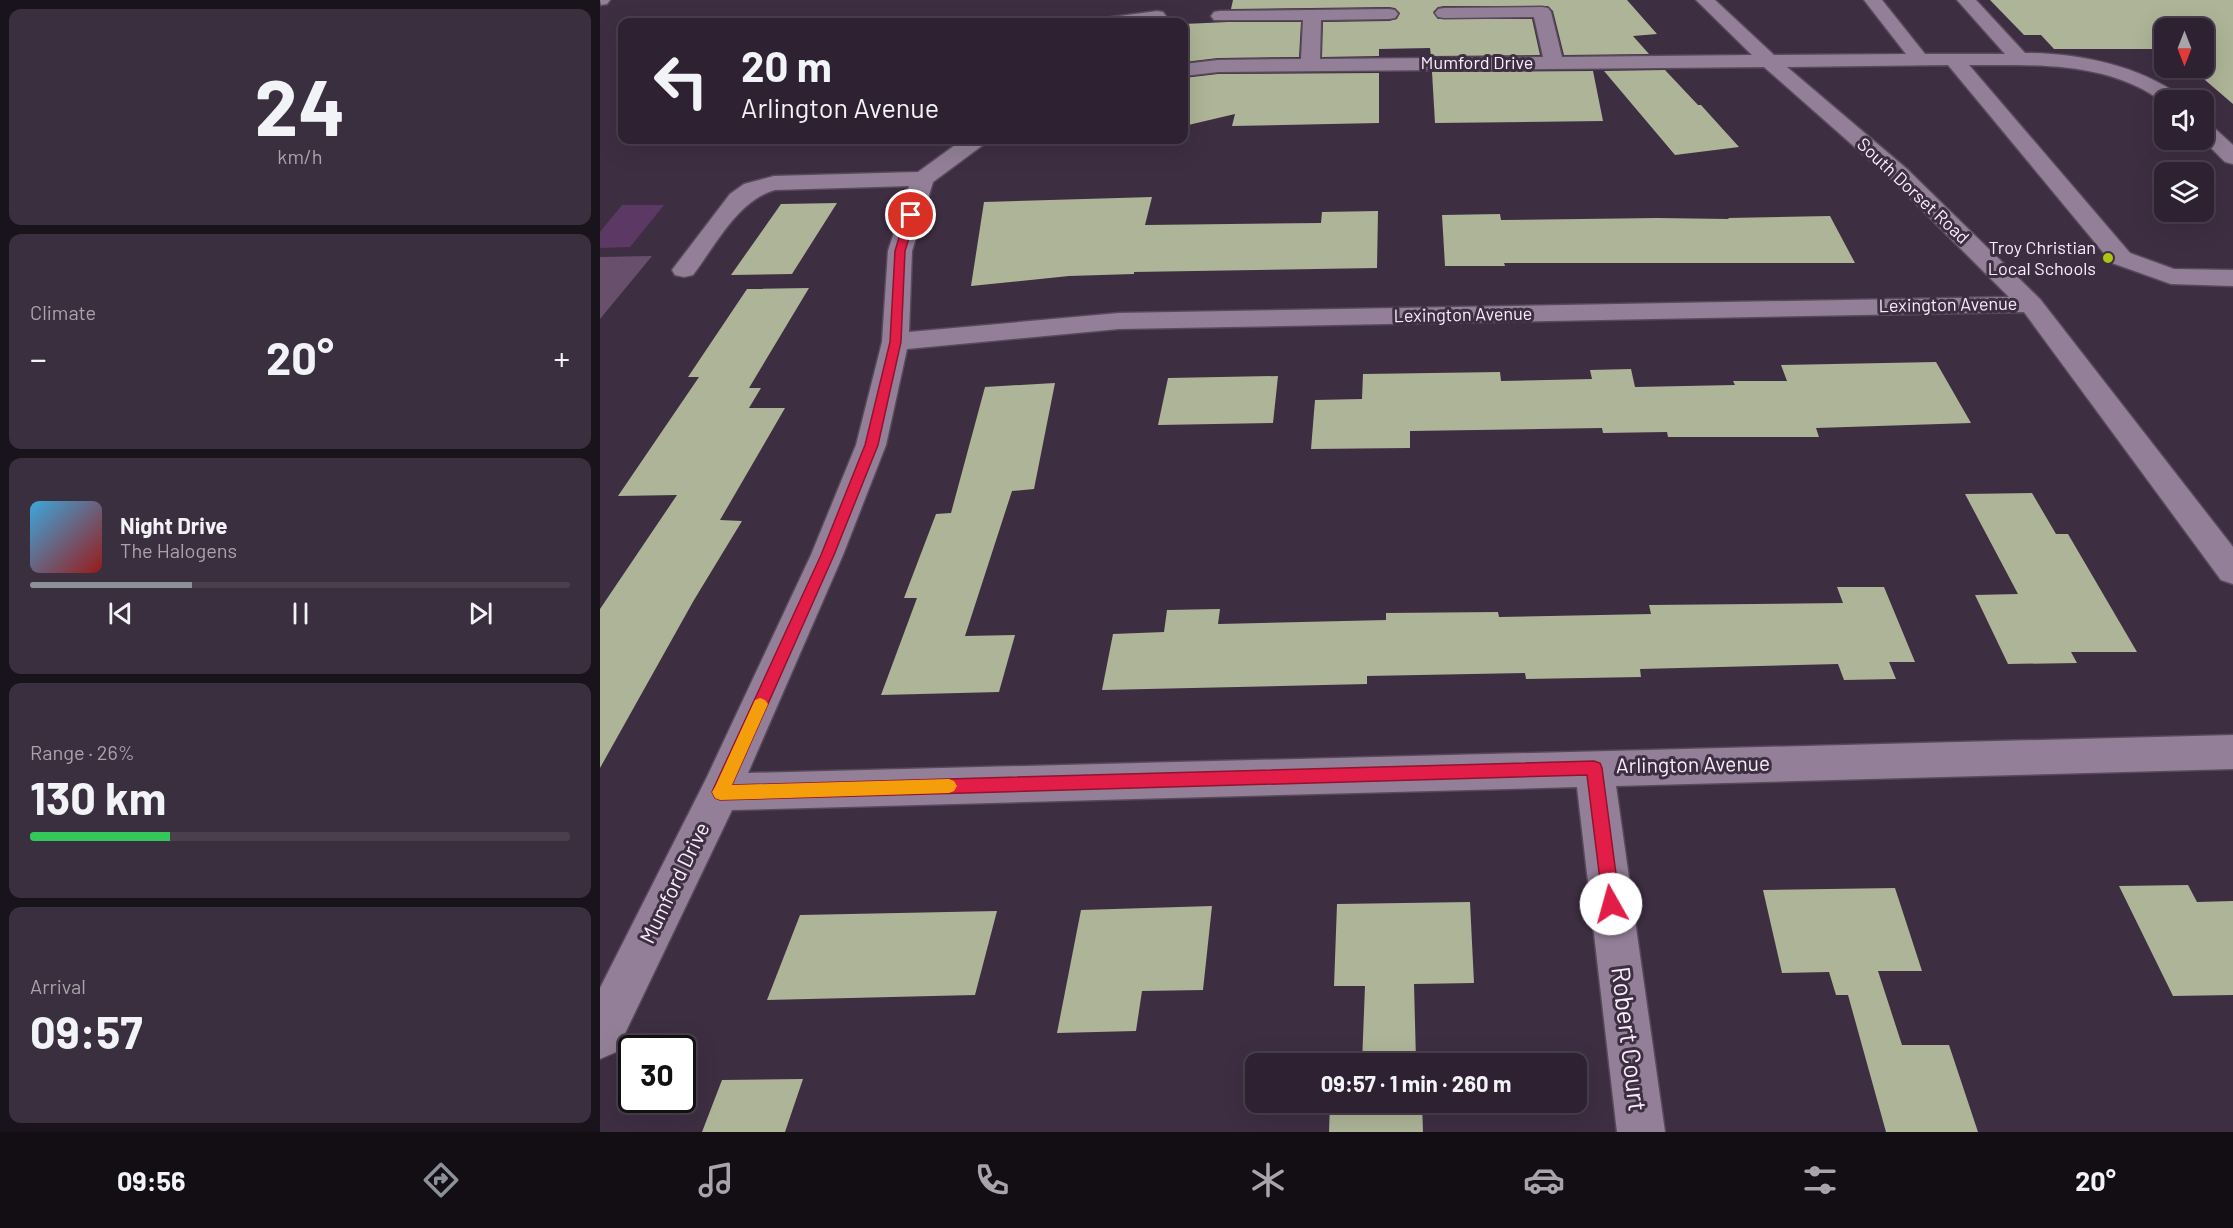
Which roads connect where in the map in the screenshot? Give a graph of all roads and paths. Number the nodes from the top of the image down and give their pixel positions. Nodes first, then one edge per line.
1 (1705, 0) edge
2 (1873, 0) edge
3 (1966, 0) edge
4 (1389, 14) dead end
5 (1444, 14) dead end
6 (1312, 15) junction
7 (1157, 16) dead end
8 (1220, 16) dead end
9 (1142, 18) edge
10 (2019, 59) junction
11 (1920, 60) junction
12 (1954, 60) junction
13 (1770, 62) junction
14 (1554, 63) junction
15 (1310, 65) junction
16 (1188, 70) edge
17 (2157, 90) edge
18 (2214, 139) edge
19 (970, 144) edge
20 (2233, 157) edge
21 (923, 179) junction
22 (684, 270) dead end
23 (2233, 278) edge
24 (2031, 304) junction
25 (895, 342) junction
26 (2233, 571) edge
27 (2233, 752) edge
28 (1594, 768) junction
29 (720, 792) junction
30 (600, 1036) edge
31 (1641, 1132) edge

1 - 13 street, South Dorset Road
2 - 11 street
3 - 10 street
4 - 6 street
5 - 14 street
6 - 8 street
6 - 15 street
7 - 9 street
10 - 12 street, Mumford Drive
10 - 17 street, Mumford Drive
11 - 12 street, Mumford Drive
11 - 13 street, Mumford Drive
12 - 23 street
13 - 14 street, Mumford Drive
13 - 24 street, South Dorset Road
14 - 15 street, Mumford Drive
15 - 16 street, Mumford Drive
18 - 20 street
19 - 21 street
21 - 22 street
21 - 25 street, Mumford Drive
24 - 25 street, Lexington Avenue
24 - 26 street, South Dorset Road
25 - 29 street, Mumford Drive
27 - 28 street, Arlington Avenue
28 - 29 street, Arlington Avenue
28 - 31 street, Robert Court
29 - 30 street, Mumford Drive

